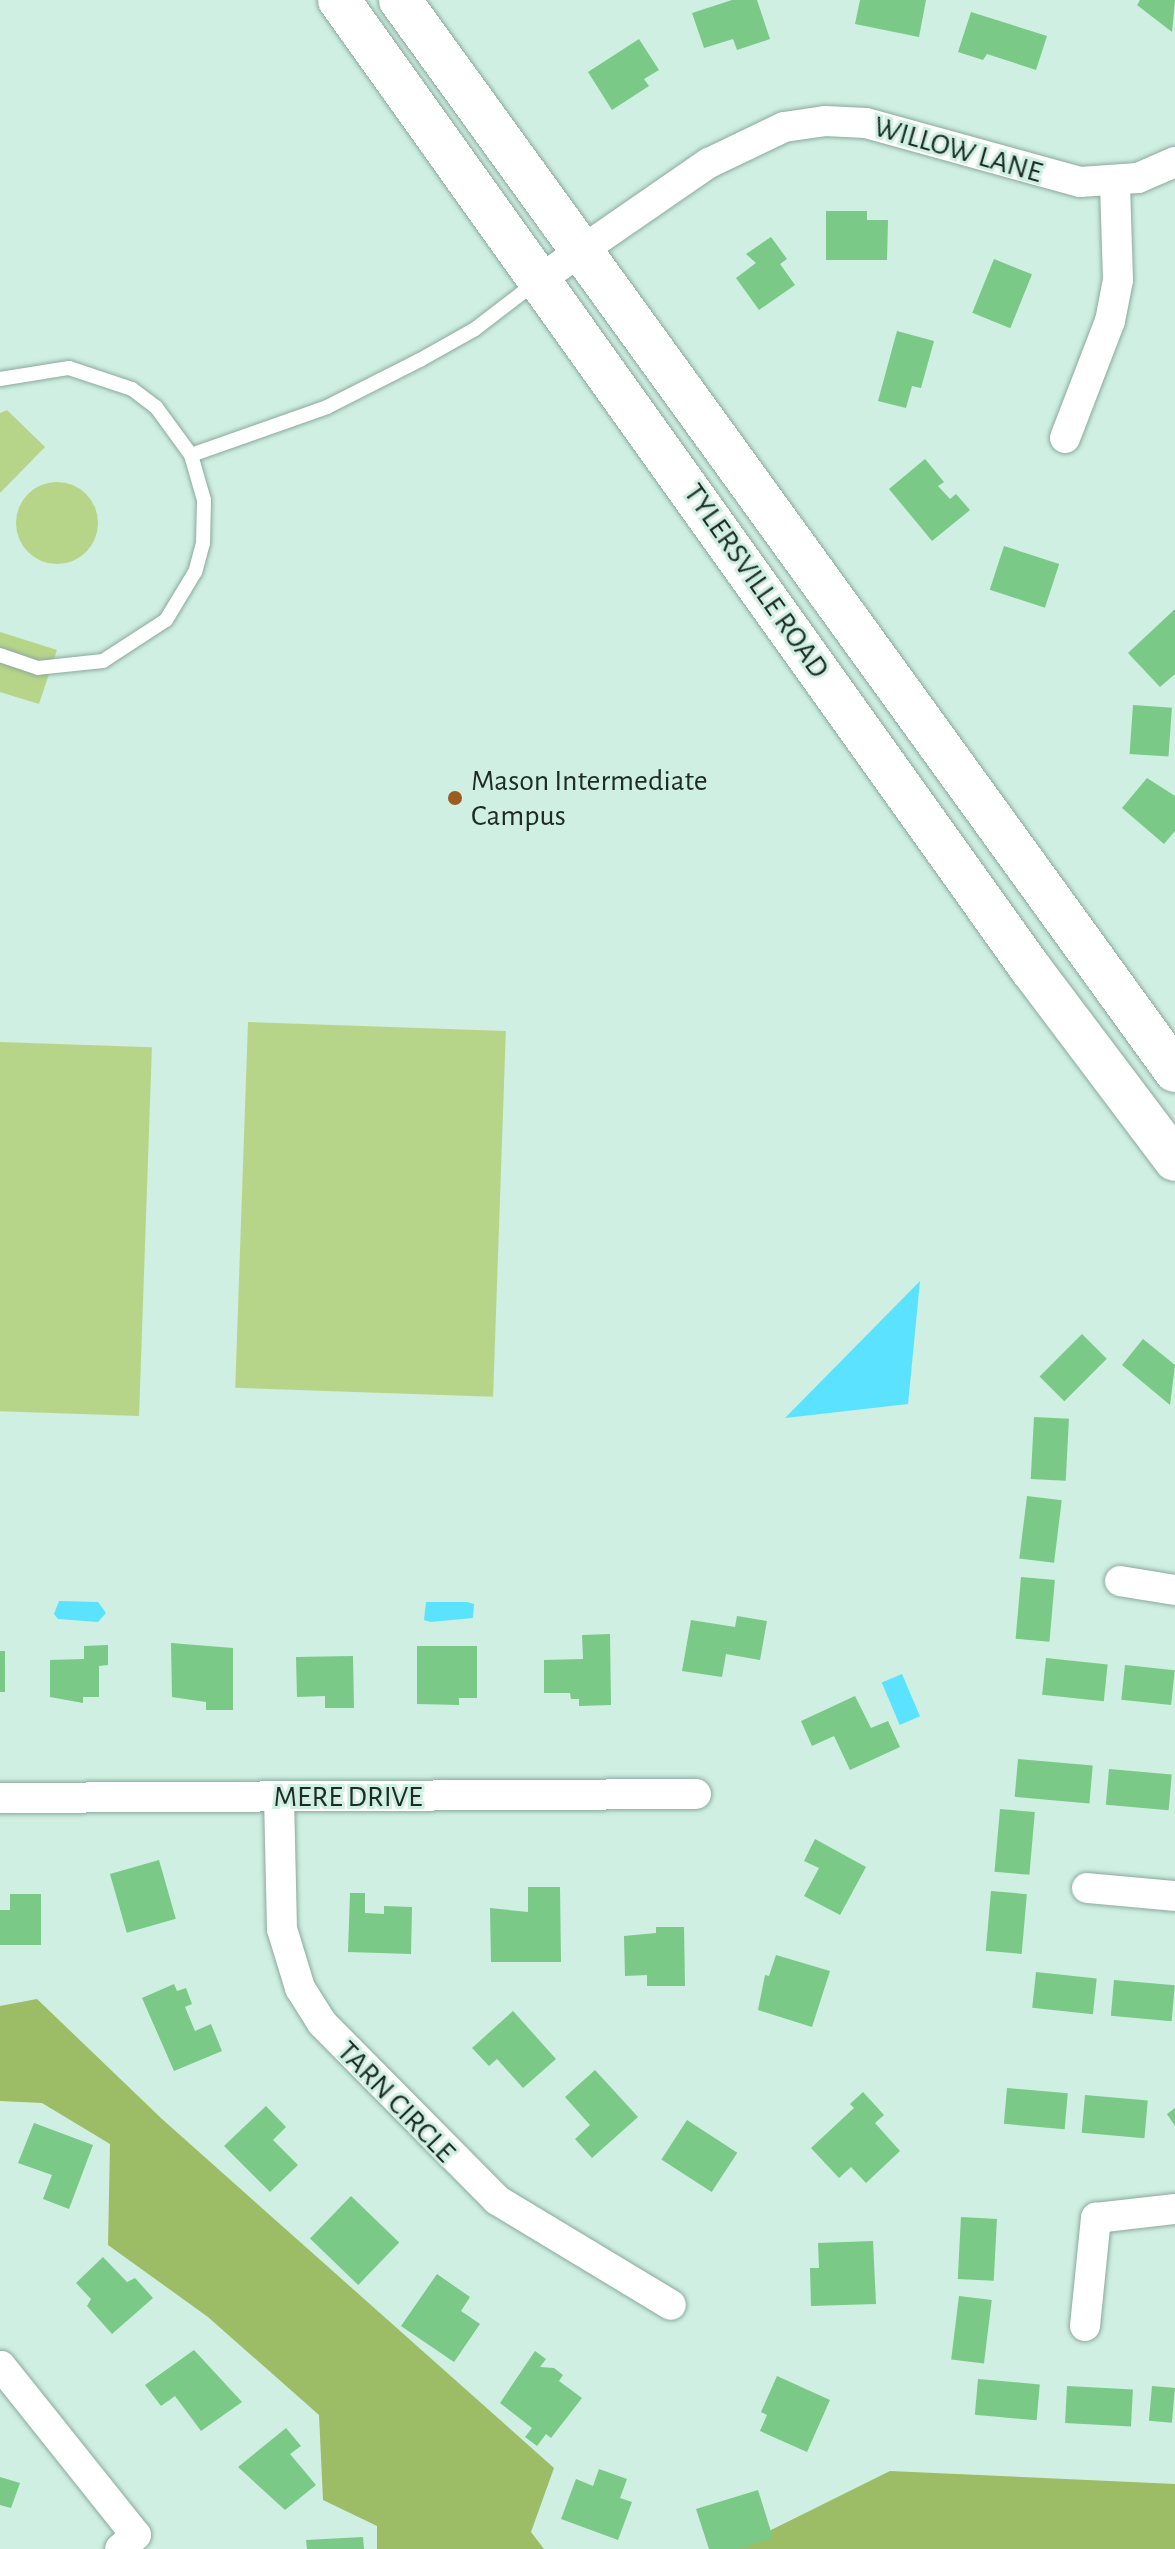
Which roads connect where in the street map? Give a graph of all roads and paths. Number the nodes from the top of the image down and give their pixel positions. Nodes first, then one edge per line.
1 (339, 0) edge
2 (400, 0) edge
3 (1175, 162) edge
4 (1115, 182) junction
5 (585, 249) junction
6 (542, 278) junction
7 (0, 379) edge
8 (1065, 438) dead end
9 (191, 455) junction
10 (0, 655) edge
11 (1175, 1071) edge
12 (1175, 1160) edge
13 (1120, 1581) dead end
14 (1175, 1590) edge
15 (696, 1794) dead end
16 (279, 1797) junction
17 (0, 1798) edge
18 (1087, 1888) dead end
19 (1175, 1896) edge
20 (1175, 2209) edge
21 (671, 2305) dead end
22 (1085, 2326) dead end
23 (1, 2366) edge
24 (120, 2549) edge

1 - 6 main road, TYLERSVILLE ROAD
2 - 5 main road, TYLERSVILLE ROAD
3 - 4 street, WILLOW LANE
4 - 5 street, WILLOW LANE
4 - 8 street
5 - 6 street, WILLOW LANE
5 - 11 main road, TYLERSVILLE ROAD
6 - 9 lane
6 - 12 main road, TYLERSVILLE ROAD
7 - 9 lane
9 - 10 lane
13 - 14 street
15 - 16 street, MERE DRIVE
16 - 17 street, MERE DRIVE
16 - 21 street, TARN CIRCLE
18 - 19 street
20 - 22 street
23 - 24 street

